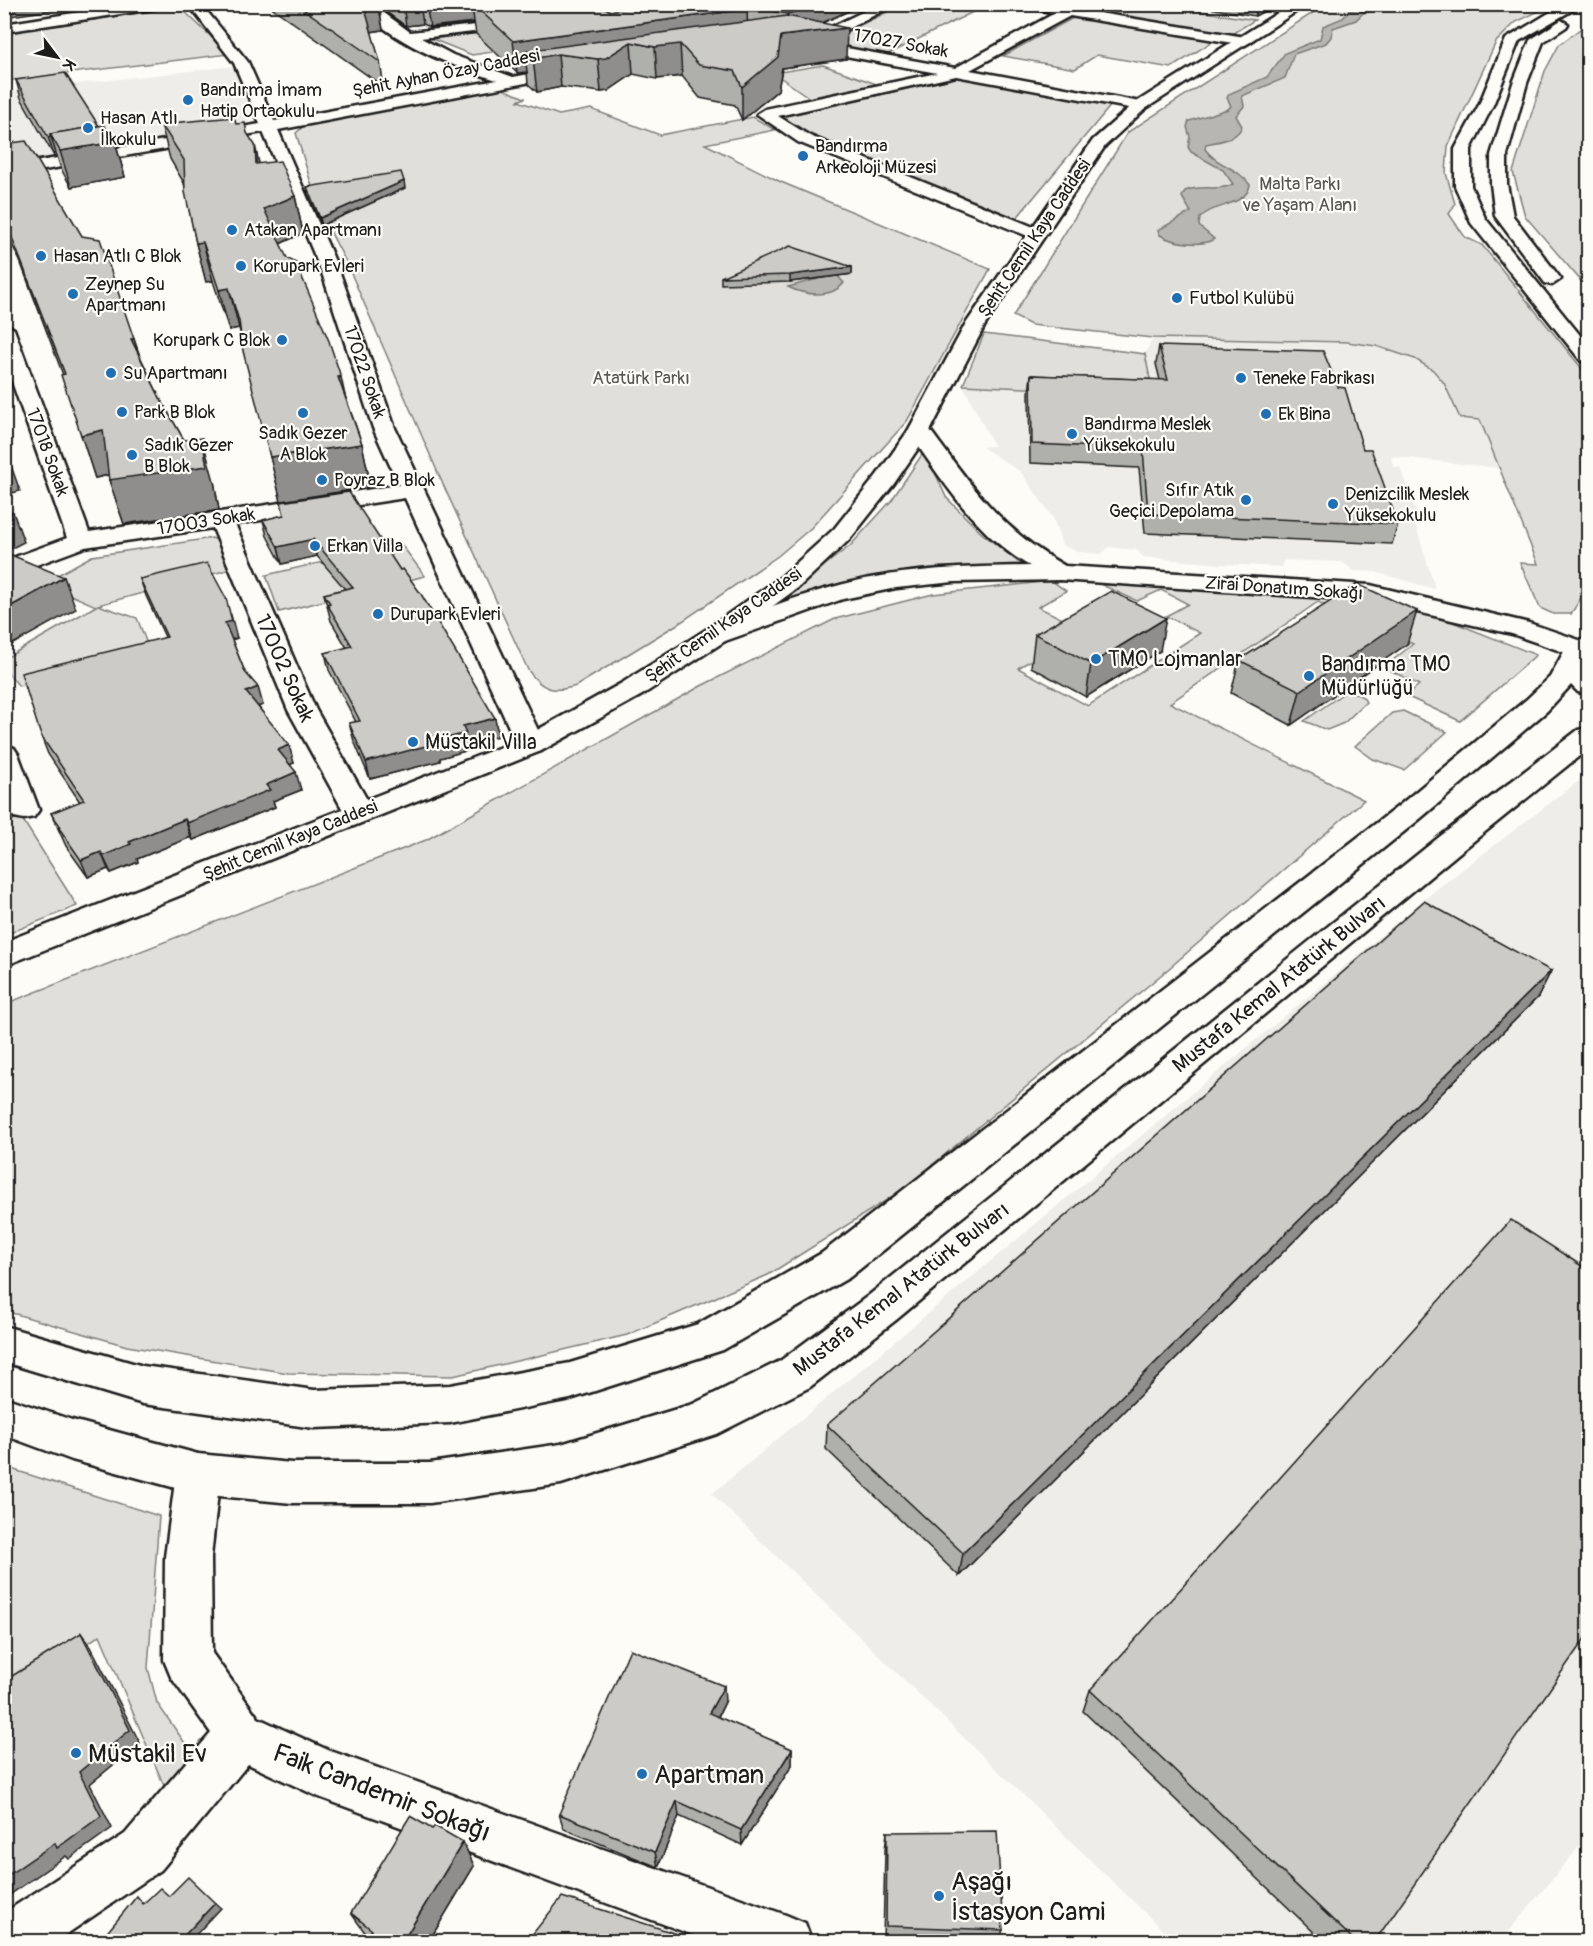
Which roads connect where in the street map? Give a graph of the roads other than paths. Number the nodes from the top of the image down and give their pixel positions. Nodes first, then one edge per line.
1 (159, 4) edge
2 (194, 4) edge
3 (363, 4) edge
4 (890, 4) edge
5 (1022, 4) edge
6 (1082, 4) edge
7 (1302, 4) edge
8 (1577, 4) edge
9 (1588, 11) edge
10 (1069, 12) junction
11 (537, 21) edge
12 (4, 28) edge
13 (406, 36) junction
14 (1245, 41) junction
15 (592, 68) edge
16 (957, 72) junction
17 (512, 80) junction
18 (1140, 106) junction
19 (267, 127) junction
20 (4, 172) edge
21 (1035, 234) junction
22 (1559, 288) dead end
23 (4, 328) edge
24 (1588, 357) edge
25 (919, 431) junction
26 (413, 490) junction
27 (221, 519) junction
28 (80, 541) junction
29 (4, 570) edge
30 (1060, 573) junction
31 (716, 635) junction
32 (1582, 657) edge
33 (1588, 736) edge
34 (531, 745) junction
35 (4, 754) edge
36 (24, 810) dead end
37 (359, 812) junction
38 (4, 955) edge
39 (4, 1344) edge
40 (4, 1416) edge
41 (198, 1474) junction
42 (241, 1735) junction
43 (8, 1941) edge
44 (786, 1941) edge

1 - 12 main road
2 - 19 main road, 17022 Sokak
3 - 13 main road
4 - 16 main road, 17027 Sokak
5 - 10 main road
6 - 10 main road
7 - 14 main road, Şehit Cemil Kaya Caddesi
8 - 24 main road
9 - 22 main road
10 - 14 main road
10 - 16 main road
11 - 13 main road
13 - 17 main road
14 - 18 main road, Şehit Cemil Kaya Caddesi
15 - 17 main road, Şehit Ayhan Özay Caddesi
16 - 18 main road, 17027 Sokak
16 - 21 main road
17 - 19 main road, Şehit Ayhan Özay Caddesi
18 - 21 main road, Şehit Cemil Kaya Caddesi
19 - 20 main road, Şehit Ayhan Özay Caddesi
19 - 26 main road, 17022 Sokak
21 - 25 main road, Şehit Cemil Kaya Caddesi
23 - 28 main road, 17018 Sokak
25 - 30 main road, Zirai Donatım Sokağı
25 - 31 main road, Şehit Cemil Kaya Caddesi
26 - 27 main road, 17003 Sokak
26 - 34 main road, 17022 Sokak
27 - 28 main road, 17003 Sokak
27 - 37 main road, 17002 Sokak
28 - 29 main road, 17003 Sokak
30 - 31 main road, Zirai Donatım Sokağı
30 - 32 main road, Zirai Donatım Sokağı
31 - 34 main road, Şehit Cemil Kaya Caddesi
32 - 39 main road
33 - 41 main road, Mustafa Kemal Atatürk Bulvarı
34 - 37 main road, Şehit Cemil Kaya Caddesi
35 - 36 main road
37 - 38 main road, Şehit Cemil Kaya Caddesi
40 - 41 main road, Mustafa Kemal Atatürk Bulvarı
41 - 42 main road, Faik Candemir Sokağı
42 - 43 main road
42 - 44 main road, Faik Candemir Sokağı

